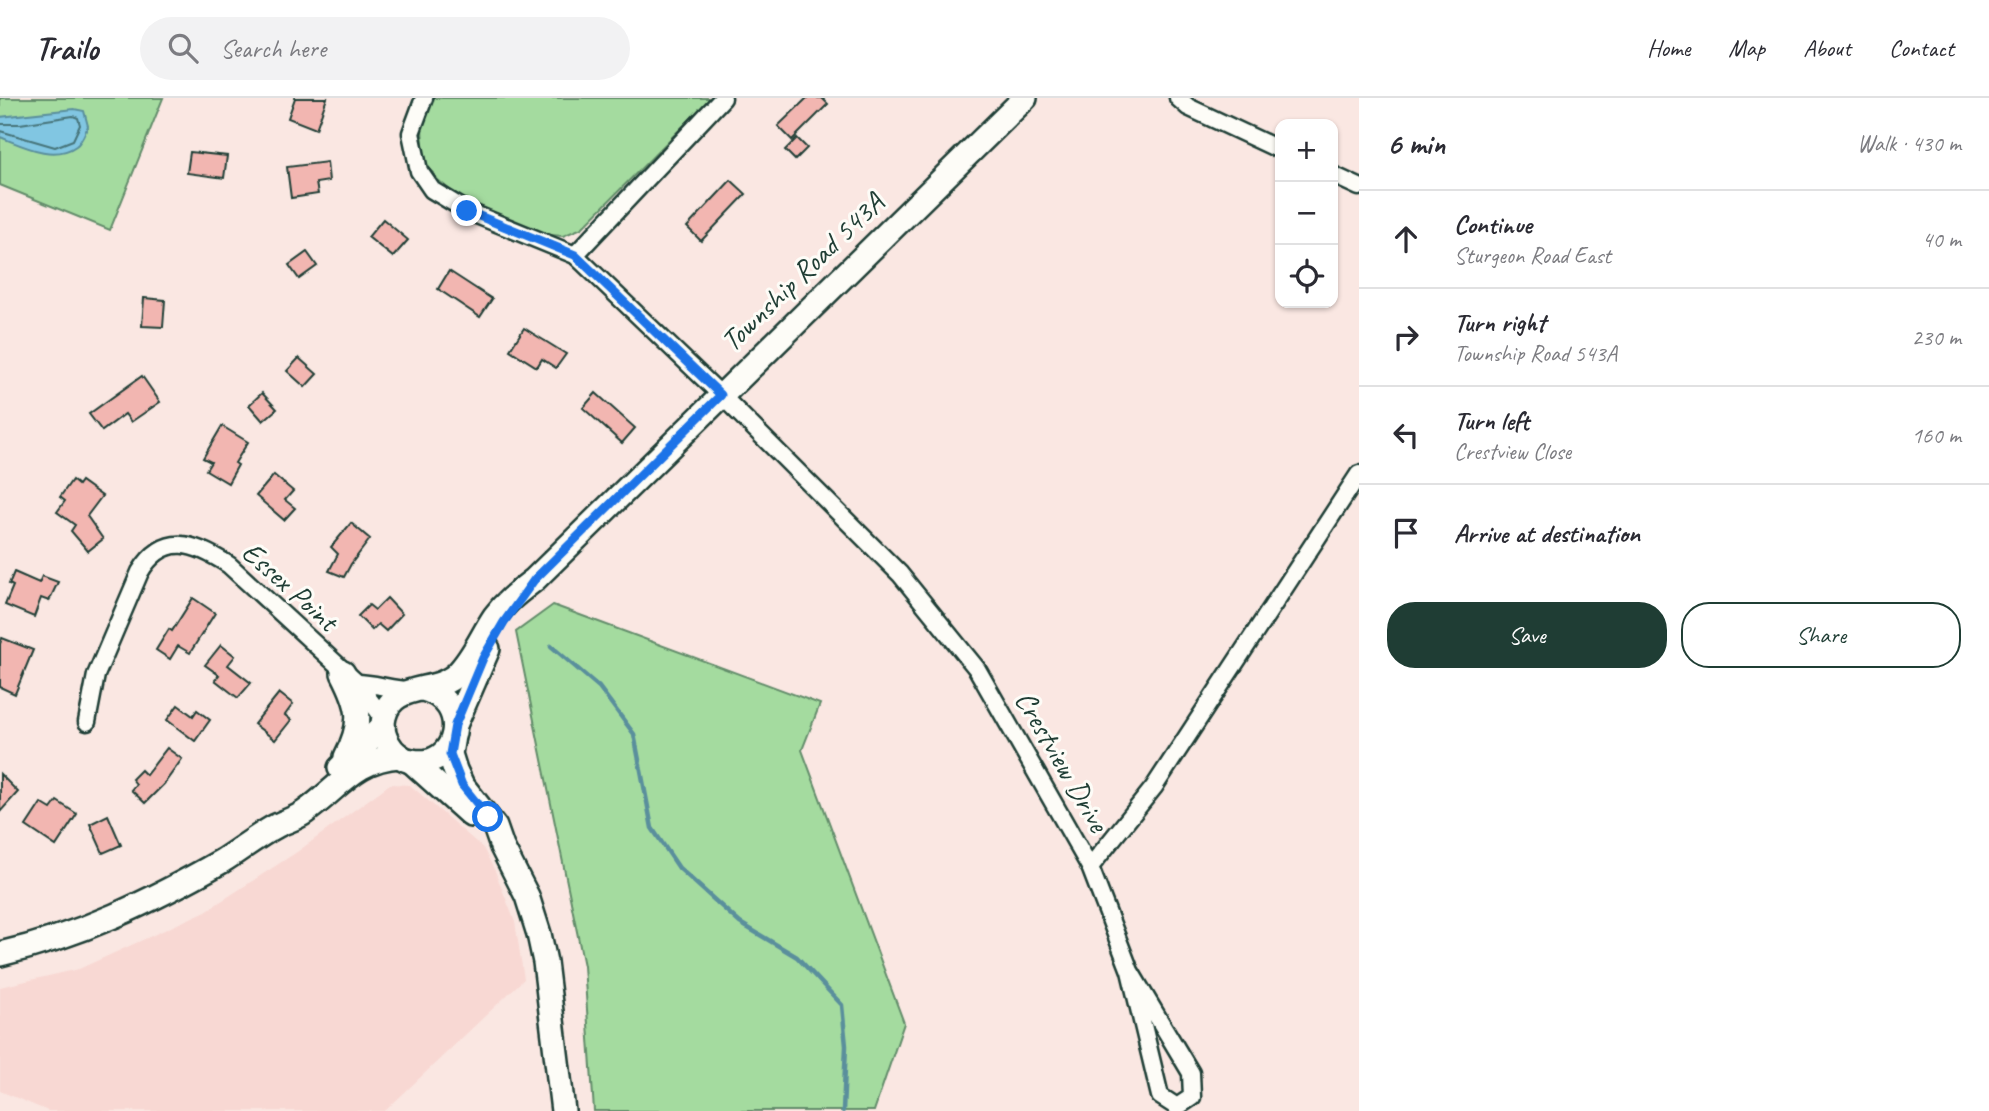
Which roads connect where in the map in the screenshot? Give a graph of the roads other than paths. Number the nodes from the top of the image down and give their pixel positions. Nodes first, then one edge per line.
1 (424, 98) edge
2 (723, 98) edge
3 (1024, 98) edge
4 (1178, 98) edge
5 (1275, 148) edge
6 (1338, 177) edge
7 (1359, 187) edge
8 (575, 255) junction
9 (721, 395) junction
10 (1359, 474) edge
11 (534, 580) junction
12 (350, 678) junction
13 (417, 690) junction
14 (87, 722) dead end
15 (383, 722) junction
16 (453, 734) junction
17 (405, 759) junction
18 (340, 769) junction
19 (275, 827) junction
20 (502, 847) junction
21 (1090, 867) junction
22 (0, 954) edge
23 (1130, 971) junction
24 (563, 1111) edge

1 - 8 street
2 - 8 street
3 - 9 main road, Township Road 543A
4 - 5 street
6 - 7 street
8 - 9 street, Crestview Drive
9 - 11 main road, Township Road 543A
9 - 21 street, Crestview Drive
10 - 21 street, Crestview Drive
11 - 13 main road, Township Road 543A
11 - 16 main road, Township Road 543A
12 - 13 street
12 - 14 street, Essex Point
12 - 15 street, Essex Point
12 - 18 main road
13 - 15 main road, Township Road 543A
13 - 16 main road
15 - 17 main road
15 - 18 main road, Township Road 543A
16 - 17 main road, Township Road 543A
16 - 20 main road
17 - 19 main road, Township Road 543A
17 - 20 main road
18 - 19 main road, Township Road 543A
19 - 22 main road, Township Road 543A
20 - 24 main road
21 - 23 street
23 - 23 street

